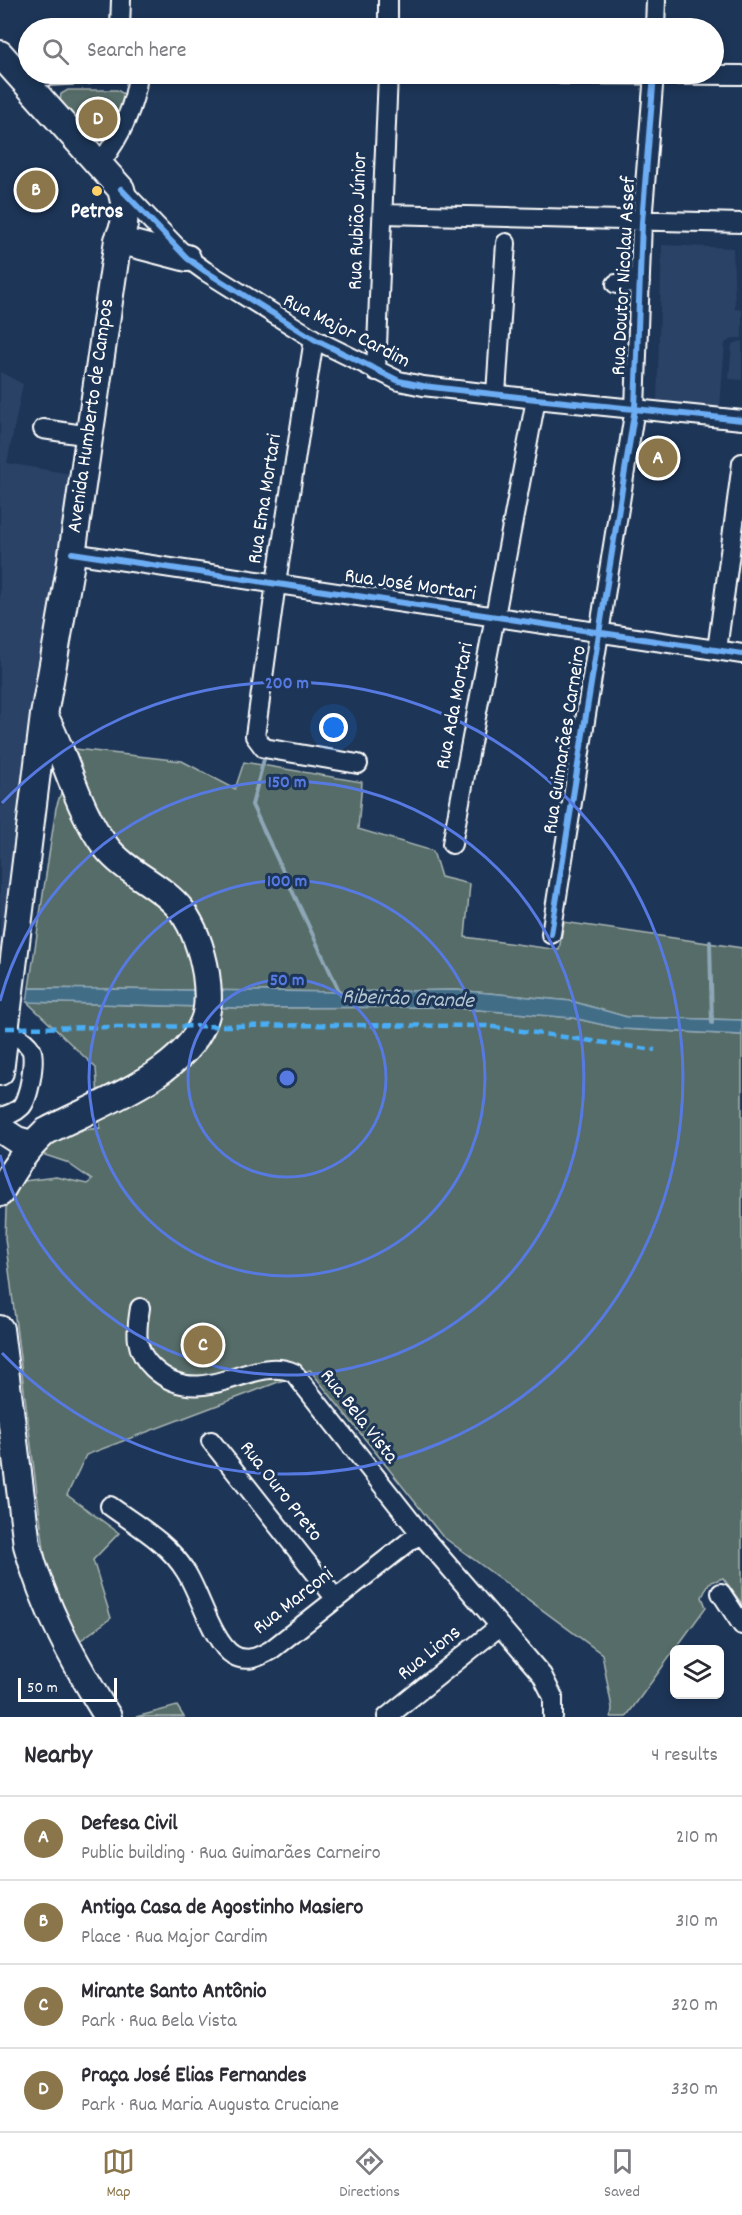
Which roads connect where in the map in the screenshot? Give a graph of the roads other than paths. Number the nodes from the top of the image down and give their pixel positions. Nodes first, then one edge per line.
1 (121, 0) edge
2 (388, 0) edge
3 (656, 0) edge
4 (120, 18) edge
5 (388, 18) edge
6 (655, 18) edge
7 (0, 54) edge
8 (724, 75) edge
9 (742, 75) edge
10 (18, 76) edge
11 (26, 84) edge
12 (137, 84) edge
13 (387, 84) edge
14 (653, 84) edge
15 (100, 163) junction
16 (121, 189) junction
17 (383, 214) junction
18 (642, 222) junction
19 (742, 223) edge
20 (118, 240) junction
21 (506, 243) dead end
22 (187, 258) junction
23 (640, 283) junction
24 (616, 284) dead end
25 (314, 339) junction
26 (376, 371) junction
27 (496, 394) junction
28 (536, 399) junction
29 (635, 408) junction
30 (742, 420) edge
31 (43, 429) dead end
32 (90, 436) junction
33 (742, 463) edge
34 (72, 553) junction
35 (735, 575) edge
36 (276, 583) junction
37 (496, 615) junction
38 (601, 632) junction
39 (717, 650) junction
40 (742, 654) edge
41 (44, 716) junction
42 (358, 764) dead end
43 (452, 844) dead end
44 (551, 934) dead end
45 (7, 1019) junction
46 (0, 1072) edge
47 (0, 1117) edge
48 (0, 1129) edge
49 (32, 1144) junction
50 (0, 1194) edge
51 (140, 1308) dead end
52 (0, 1329) edge
53 (211, 1441) dead end
54 (110, 1506) dead end
55 (420, 1533) junction
56 (721, 1593) dead end
57 (335, 1598) junction
58 (742, 1624) edge
59 (500, 1626) junction
60 (74, 1659) junction
61 (108, 1717) edge
62 (118, 1717) edge
63 (387, 1717) edge
64 (553, 1717) edge

1 - 4 street
2 - 5 street
3 - 6 street
7 - 10 highway, Rua Major Cardim
8 - 9 street
11 - 15 highway, Rua Major Cardim
12 - 15 street
13 - 17 street, Rua Rubião Júnior
14 - 18 street, Rua Doutor Nicolau Assef
15 - 16 highway, Rua Major Cardim
16 - 20 highway, Avenida Humberto de Campos
16 - 22 street, Rua Major Cardim
17 - 18 street
17 - 26 street, Rua Rubião Júnior
18 - 19 street
18 - 23 street, Rua Doutor Nicolau Assef
20 - 22 highway
20 - 32 highway, Avenida Humberto de Campos
21 - 27 street
22 - 25 street, Rua Major Cardim
23 - 24 street
23 - 29 street, Rua Doutor Nicolau Assef
25 - 26 street, Rua Major Cardim
25 - 36 street, Rua Ema Mortari
26 - 27 street, Rua Major Cardim
27 - 28 street, Rua Major Cardim
28 - 29 street, Rua Major Cardim
28 - 37 street, Rua Ada Mortari
29 - 30 street, Rua Major Cardim
29 - 38 street, Rua Guimarães Carneiro
31 - 32 street
32 - 34 highway, Avenida Humberto de Campos
33 - 35 street
34 - 36 street, Rua José Mortari
34 - 41 highway, Avenida Humberto de Campos
35 - 39 street
36 - 37 street, Rua José Mortari
36 - 42 street, Rua Ema Mortari
37 - 38 street, Rua José Mortari
37 - 43 street, Rua Ada Mortari
38 - 39 street, Rua José Mortari
38 - 44 street, Rua Guimarães Carneiro
39 - 40 street, Rua José Mortari
41 - 45 highway, Avenida Humberto de Campos
41 - 49 highway
45 - 46 highway, Avenida Humberto de Campos
45 - 47 street
48 - 49 highway
49 - 50 highway
51 - 55 street, Rua Bela Vista
52 - 60 highway
53 - 57 street, Rua Ouro Preto
54 - 57 street, Rua Marconi
55 - 57 street, Rua Marconi
55 - 59 street, Rua Bela Vista
56 - 58 street
59 - 63 street, Rua Lions
59 - 64 street, Rua Bela Vista
60 - 61 highway
60 - 62 highway

